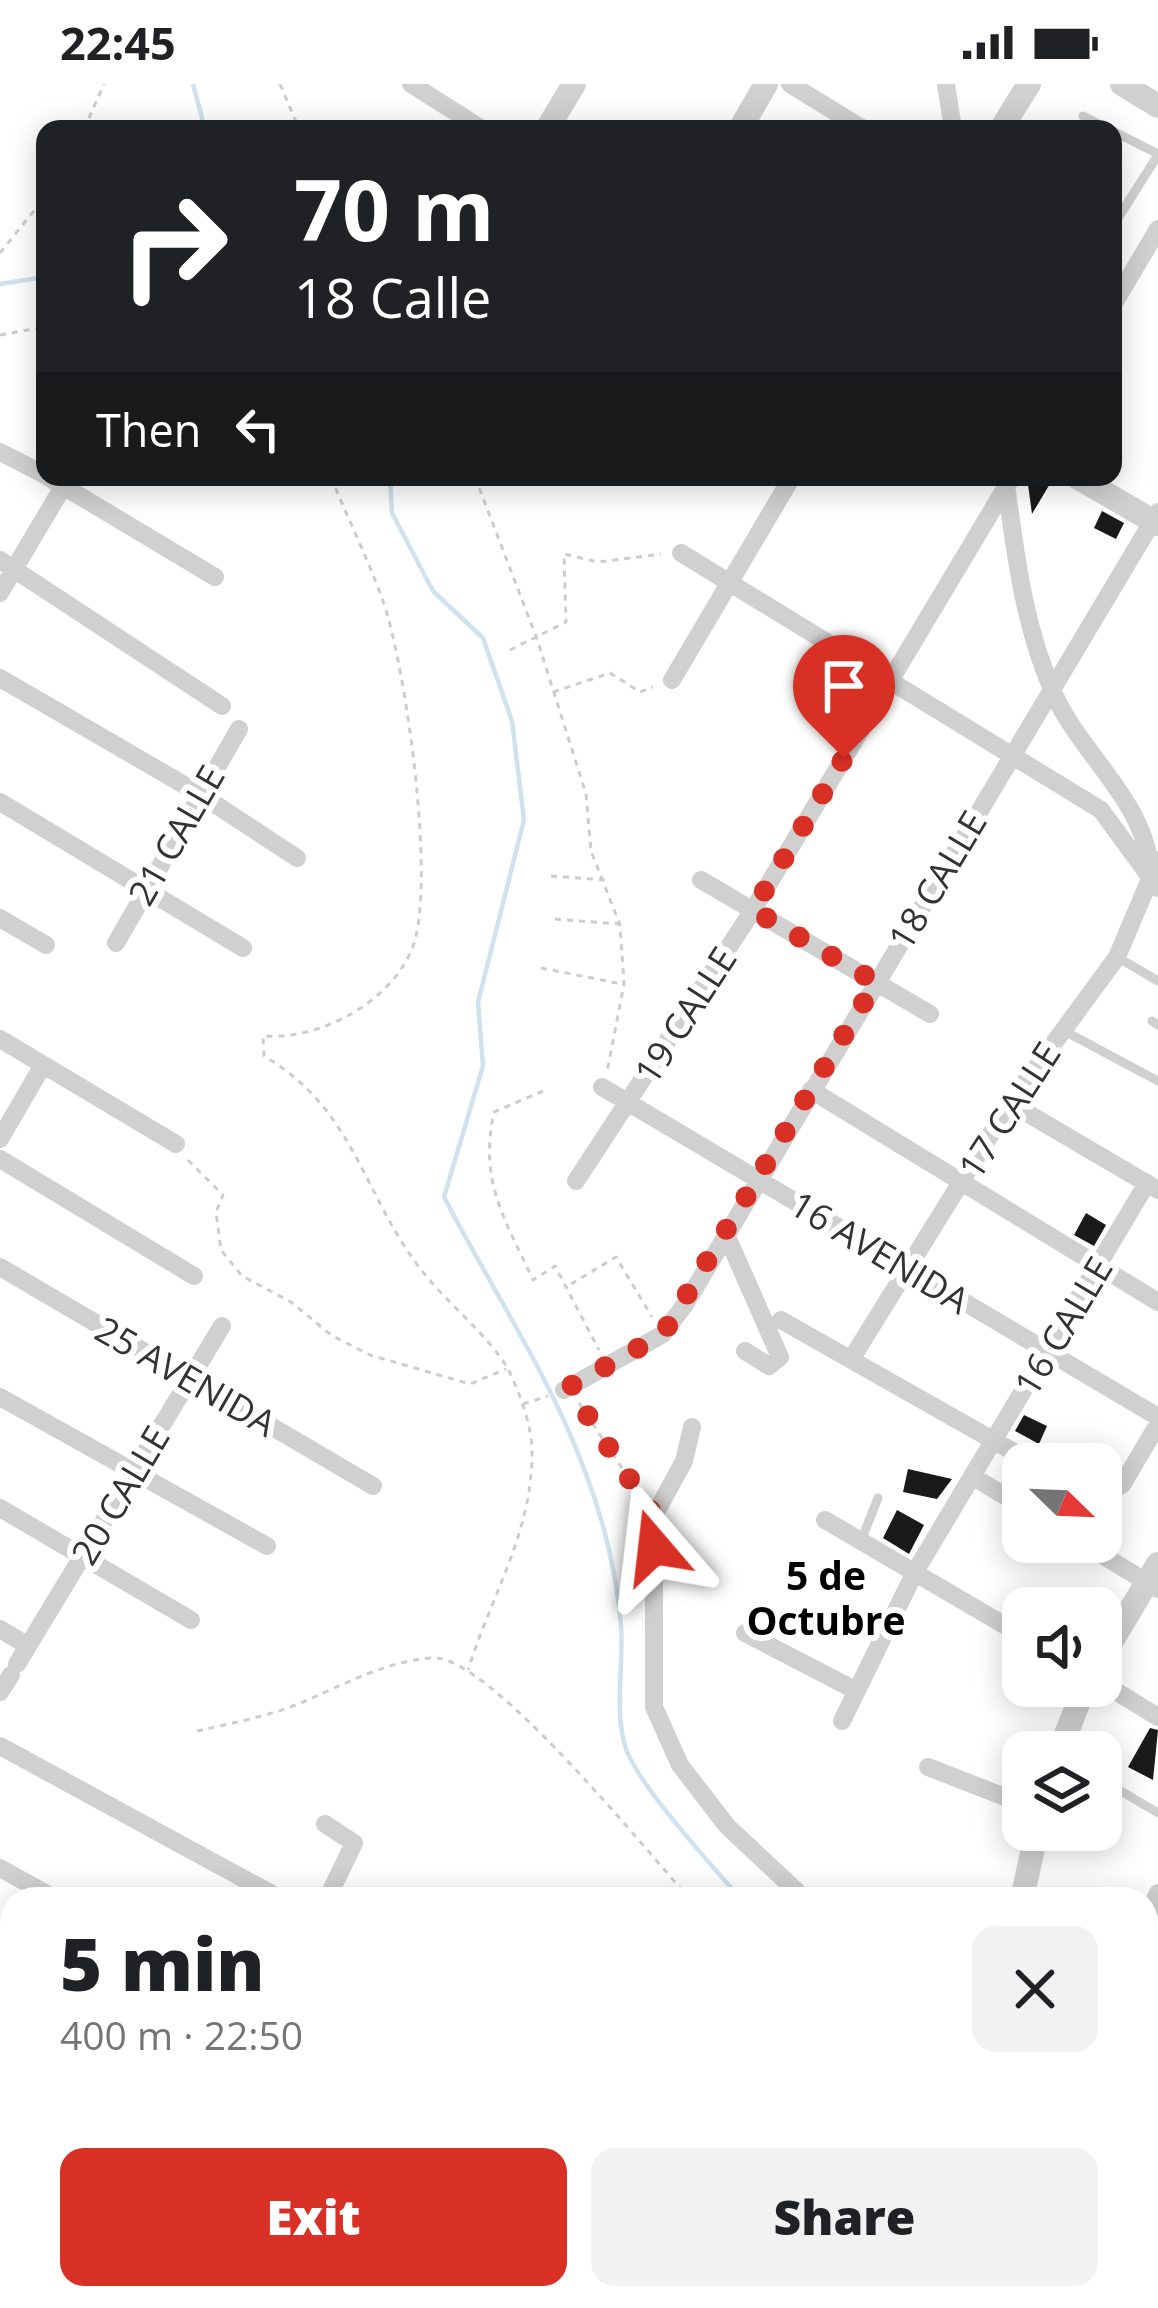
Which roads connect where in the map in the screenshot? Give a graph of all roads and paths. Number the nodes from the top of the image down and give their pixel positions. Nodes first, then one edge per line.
1 (104, 84) edge
2 (280, 84) edge
3 (412, 84) edge
4 (574, 84) edge
5 (766, 84) edge
6 (790, 84) edge
7 (946, 84) edge
8 (1029, 84) edge
9 (1122, 84) edge
10 (1158, 106) edge
11 (1083, 116) dead end
12 (88, 120) edge
13 (294, 120) edge
14 (468, 120) edge
15 (552, 120) edge
16 (745, 120) edge
17 (848, 120) edge
18 (952, 120) edge
19 (1007, 120) edge
20 (1091, 120) edge
21 (1122, 136) edge
22 (1158, 154) edge
23 (36, 208) edge
24 (1122, 212) edge
25 (1158, 229) edge
26 (0, 254) edge
27 (1122, 290) edge
28 (36, 329) edge
29 (0, 335) edge
30 (0, 452) edge
31 (36, 471) edge
32 (48, 486) edge
33 (64, 486) edge
34 (335, 486) edge
35 (478, 486) edge
36 (787, 486) edge
37 (1004, 486) edge
38 (1009, 486) edge
39 (1094, 486) edge
40 (1156, 519) edge
41 (681, 554) joint
42 (7, 564) edge
43 (215, 578) dead end
44 (733, 584) junction
45 (0, 593) edge
46 (537, 639) junction
47 (510, 650) dead end
48 (0, 678) edge
49 (672, 680) joint
50 (890, 682) junction
51 (1052, 690) junction
52 (553, 692) junction
53 (222, 706) dead end
54 (239, 729) dead end
55 (1012, 755) junction
56 (198, 793) junction
57 (0, 802) edge
58 (297, 858) dead end
59 (1155, 874) edge
60 (551, 876) dead end
61 (607, 880) junction
62 (701, 880) dead end
63 (146, 886) junction
64 (753, 910) junction
65 (0, 918) edge
66 (555, 920) dead end
67 (620, 925) junction
68 (116, 943) dead end
69 (46, 945) dead end
70 (243, 948) dead end
71 (1117, 957) junction
72 (541, 968) dead end
73 (1158, 981) edge
74 (876, 982) junction
75 (624, 984) junction
76 (930, 1014) dead end
77 (1072, 1035) dead end
78 (0, 1039) edge
79 (44, 1065) junction
80 (1158, 1082) edge
81 (602, 1087) joint
82 (811, 1090) junction
83 (543, 1091) dead end
84 (628, 1103) junction
85 (1010, 1103) junction
86 (0, 1139) edge
87 (176, 1144) joint
88 (0, 1160) edge
89 (757, 1179) junction
90 (576, 1181) dead end
91 (962, 1183) junction
92 (1152, 1186) edge
93 (725, 1232) junction
94 (1099, 1266) junction
95 (0, 1267) edge
96 (909, 1269) junction
97 (194, 1276) dead end
98 (569, 1285) junction
99 (1158, 1302) edge
100 (781, 1320) dead end
101 (222, 1326) dead end
102 (663, 1334) junction
103 (746, 1351) dead end
104 (1049, 1352) junction
105 (852, 1358) junction
106 (508, 1368) junction
107 (608, 1368) junction
108 (190, 1378) junction
109 (567, 1389) junction
110 (0, 1397) edge
111 (524, 1403) junction
112 (1158, 1421) edge
113 (692, 1426) dead end
114 (992, 1442) junction
115 (1002, 1447) edge
116 (131, 1475) junction
117 (972, 1476) junction
118 (1122, 1485) edge
119 (373, 1486) dead end
120 (1002, 1494) edge
121 (878, 1498) dead end
122 (0, 1508) edge
123 (654, 1516) junction
124 (825, 1520) dead end
125 (862, 1541) junction
126 (266, 1546) dead end
127 (82, 1556) junction
128 (1122, 1562) edge
129 (915, 1572) junction
130 (1154, 1578) edge
131 (191, 1620) dead end
132 (1002, 1624) edge
133 (1122, 1626) edge
134 (0, 1629) edge
135 (745, 1633) dead end
136 (28, 1646) junction
137 (468, 1670) junction
138 (9, 1677) edge
139 (853, 1690) junction
140 (1122, 1695) edge
141 (1158, 1717) edge
142 (842, 1721) dead end
143 (197, 1731) dead end
144 (0, 1746) edge
145 (928, 1767) dead end
146 (1122, 1792) edge
147 (1002, 1796) edge
148 (1158, 1813) edge
149 (325, 1824) dead end
150 (1032, 1851) edge
151 (0, 1868) edge
152 (34, 1887) edge
153 (259, 1887) edge
154 (333, 1887) edge
155 (679, 1887) edge
156 (792, 1887) edge
157 (1025, 1887) edge

1 - 12 path
2 - 13 path
3 - 14 street
4 - 15 street
5 - 16 street
6 - 17 street
7 - 18 street
8 - 19 street
9 - 10 street
11 - 20 lane
21 - 22 lane
22 - 24 lane
23 - 26 path
25 - 27 street
28 - 29 path
30 - 31 street
32 - 42 street
33 - 43 street
34 - 106 path
35 - 46 path
36 - 44 street
37 - 50 street, 19 CALLE
38 - 51 street
39 - 40 street
40 - 51 street, 18 CALLE
41 - 44 street
41 - 46 path
42 - 45 street
42 - 53 street
44 - 49 street
44 - 50 street
46 - 47 path
46 - 52 path
48 - 56 street
49 - 52 path
50 - 55 street
50 - 64 street, 19 CALLE
51 - 55 street, 18 CALLE
51 - 59 street
52 - 61 path
54 - 56 street, 21 CALLE
55 - 59 street
55 - 74 street, 18 CALLE
56 - 58 street
56 - 63 street, 21 CALLE
57 - 63 street
59 - 71 street, 17 CALLE
60 - 61 path
61 - 67 path
62 - 64 street
63 - 68 street, 21 CALLE
63 - 70 street
64 - 74 street
64 - 84 street, 19 CALLE
65 - 69 street
66 - 67 path
67 - 75 path
71 - 73 lane
71 - 85 street, 17 CALLE
72 - 75 path
74 - 76 street
74 - 82 street, 18 CALLE
75 - 81 path
77 - 80 lane
78 - 79 street
79 - 86 street
79 - 87 street
81 - 84 street, 16 AVENIDA
82 - 89 street, 18 CALLE
82 - 91 street
83 - 98 path
84 - 89 street, 16 AVENIDA
84 - 90 street, 19 CALLE
85 - 91 street, 17 CALLE
85 - 92 street
87 - 106 path
88 - 97 street
89 - 93 street, 18 CALLE
89 - 96 street, 16 AVENIDA
91 - 94 street
91 - 96 street, 17 CALLE
92 - 94 street, 16 CALLE
93 - 102 street, 18 CALLE
93 - 103 street
94 - 99 street
94 - 104 street, 16 CALLE
95 - 108 street, 25 AVENIDA
96 - 104 street, 16 AVENIDA
96 - 105 street, 17 CALLE
98 - 102 path
98 - 107 path
100 - 105 street
101 - 108 street, 20 CALLE
102 - 107 street, 18 CALLE
104 - 112 street, 16 AVENIDA
104 - 114 street, 16 CALLE
105 - 114 street
106 - 111 path
107 - 109 street, 18 CALLE
108 - 116 street, 20 CALLE
108 - 119 street, 25 AVENIDA
109 - 111 path
109 - 123 path
110 - 116 street
111 - 137 path
112 - 118 street
113 - 123 street
114 - 115 street
114 - 117 street, 16 CALLE
116 - 126 street
116 - 127 street, 20 CALLE
117 - 120 street
117 - 129 street, 16 CALLE
121 - 125 lane
122 - 127 street
123 - 156 street
124 - 125 street
125 - 129 street
127 - 131 street
127 - 136 street, 20 CALLE
128 - 130 street
129 - 132 street
129 - 139 street, 16 CALLE
130 - 133 street
134 - 136 street
135 - 139 street
136 - 138 street, 20 CALLE
137 - 143 path
137 - 155 path
139 - 142 street, 16 CALLE
140 - 141 street
144 - 153 street
145 - 147 street
146 - 148 lane
149 - 154 street
150 - 157 street
151 - 152 street

